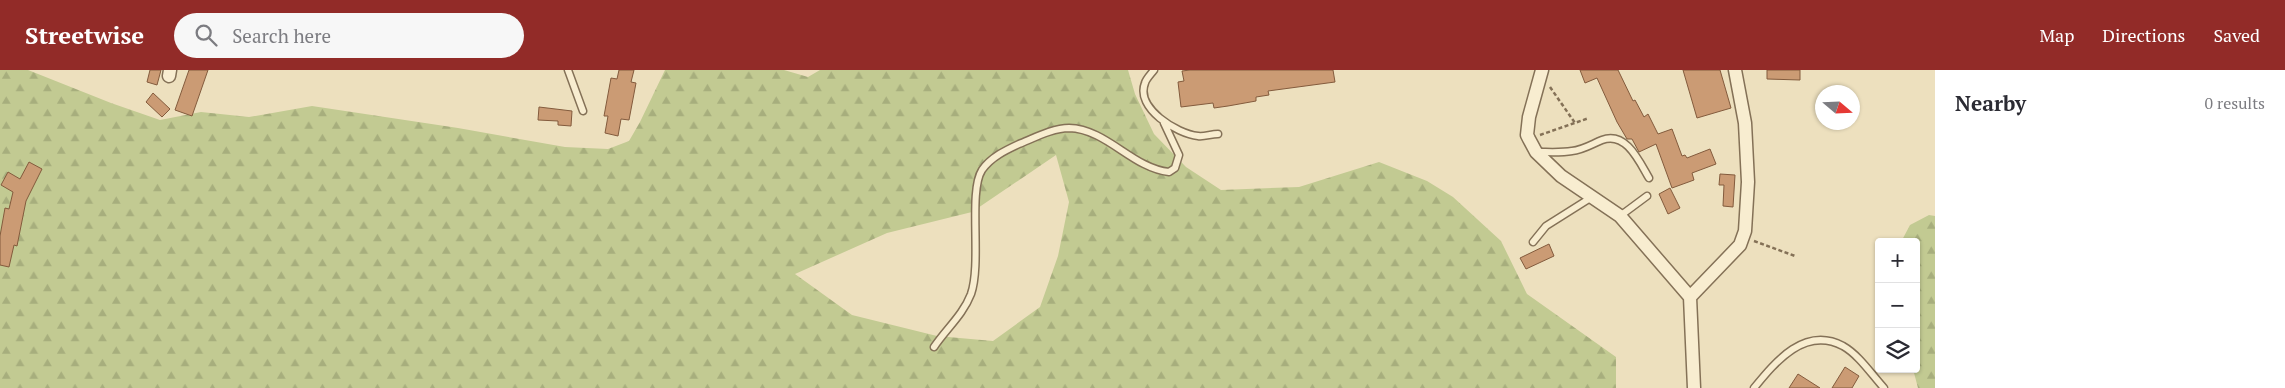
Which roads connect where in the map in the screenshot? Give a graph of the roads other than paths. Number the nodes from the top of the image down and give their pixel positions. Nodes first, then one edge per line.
1 (568, 70) edge
2 (1154, 70) edge
3 (1735, 70) edge
4 (1542, 72) edge
5 (584, 111) dead end
6 (1164, 122) junction
7 (1218, 134) dead end
8 (1536, 152) junction
9 (1649, 178) dead end
10 (1647, 196) dead end
11 (1592, 197) junction
12 (1620, 216) junction
13 (1533, 242) dead end
14 (1690, 297) junction
15 (934, 347) dead end
16 (1694, 388) edge
17 (1754, 388) edge
18 (1884, 388) edge

1 - 5 lane
2 - 6 lane
3 - 14 street
4 - 8 street
6 - 7 lane
6 - 15 lane
8 - 9 lane
8 - 11 street
10 - 12 lane
11 - 12 street
11 - 13 lane
12 - 14 street
14 - 16 street
17 - 18 lane

